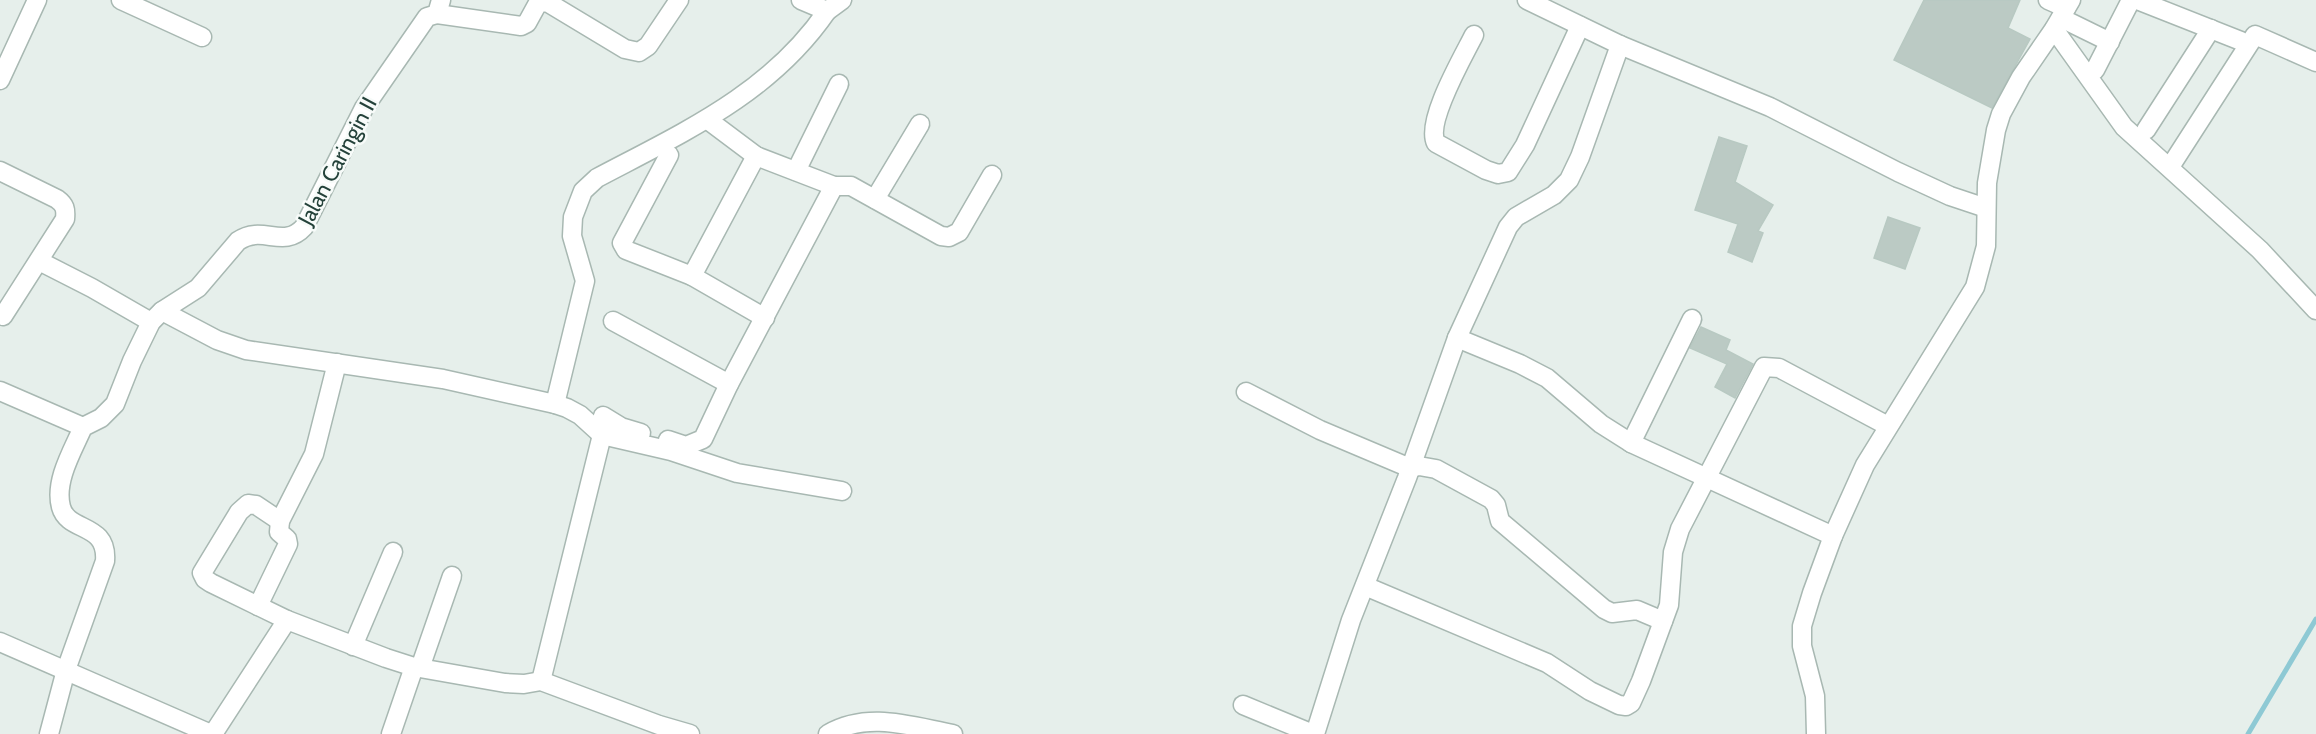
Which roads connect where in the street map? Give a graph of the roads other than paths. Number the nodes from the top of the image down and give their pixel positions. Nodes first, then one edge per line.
1 (37, 0) edge
2 (121, 0) edge
3 (679, 0) edge
4 (801, 0) edge
5 (843, 0) edge
6 (1527, 0) edge
7 (2048, 0) edge
8 (2131, 0) edge
9 (2137, 0) edge
10 (439, 7) edge
11 (827, 11) junction
12 (2063, 14) edge
13 (1580, 26) junction
14 (2211, 29) junction
15 (1474, 35) dead end
16 (202, 38) dead end
17 (2241, 41) dead end
18 (2110, 42) junction
19 (8, 45) edge
20 (1620, 45) junction
21 (2316, 62) edge
22 (2095, 70) dead end
23 (0, 80) edge
24 (839, 84) dead end
25 (708, 120) junction
26 (920, 124) dead end
27 (2146, 130) dead end
28 (669, 155) dead end
29 (756, 156) junction
30 (2170, 167) junction
31 (0, 171) edge
32 (796, 171) junction
33 (992, 175) dead end
34 (834, 186) junction
35 (875, 199) junction
36 (1986, 208) junction
37 (39, 261) junction
38 (692, 276) junction
39 (2316, 310) edge
40 (156, 317) junction
41 (7, 318) edge
42 (765, 318) junction
43 (1692, 320) dead end
44 (613, 321) dead end
45 (1457, 338) junction
46 (338, 363) junction
47 (729, 384) junction
48 (0, 391) edge
49 (1246, 392) dead end
50 (555, 404) junction
51 (603, 416) dead end
52 (83, 426) junction
53 (1888, 426) junction
54 (602, 435) junction
55 (1631, 444) junction
56 (1410, 468) junction
57 (1707, 478) junction
58 (842, 491) dead end
59 (280, 521) junction
60 (1833, 536) junction
61 (393, 552) dead end
62 (452, 576) dead end
63 (1365, 586) junction
64 (258, 606) junction
65 (287, 620) junction
66 (1663, 621) junction
67 (0, 642) edge
68 (353, 646) junction
69 (417, 668) junction
70 (66, 670) junction
71 (541, 681) junction
72 (1243, 705) dead end
73 (657, 729) edge
74 (49, 734) edge
75 (212, 734) edge
76 (391, 734) edge
77 (690, 734) edge
78 (828, 734) edge
79 (953, 734) edge
80 (1314, 734) edge
81 (1816, 734) edge

1 - 19 street
2 - 16 street
3 - 10 street
4 - 11 street
5 - 11 street
6 - 13 street
7 - 12 street
8 - 18 street
9 - 14 street
10 - 40 street, Jalan Caringin II
11 - 25 street
12 - 18 street
12 - 30 street
12 - 36 street
13 - 15 street
13 - 20 street
14 - 17 street
14 - 27 street
18 - 22 street
19 - 23 street
20 - 36 street
20 - 45 street
21 - 30 street
24 - 32 street
25 - 29 street
25 - 50 street
26 - 35 street
28 - 38 street
29 - 32 street
29 - 38 street
30 - 39 street
31 - 37 street
32 - 34 street
33 - 35 street
34 - 35 street
34 - 42 street
36 - 53 street
37 - 40 street
37 - 41 street
38 - 42 street
40 - 46 street
40 - 52 street
42 - 47 street
43 - 55 street
44 - 47 street
45 - 55 street
45 - 56 street
46 - 50 street
46 - 59 street
47 - 51 street
48 - 52 street
49 - 56 street
50 - 54 street
52 - 70 street
53 - 57 street
53 - 60 street
54 - 58 street
54 - 71 street
55 - 57 street
56 - 63 street
56 - 66 street
57 - 60 street
57 - 66 street
59 - 64 street
59 - 64 street
60 - 81 street
61 - 68 street
62 - 69 street
63 - 66 street
63 - 80 street
64 - 65 street
65 - 68 street
65 - 75 street
67 - 70 street
68 - 69 street
69 - 71 street
69 - 76 street
70 - 74 street
70 - 75 street
71 - 73 street
72 - 80 street
73 - 77 street
78 - 79 street

